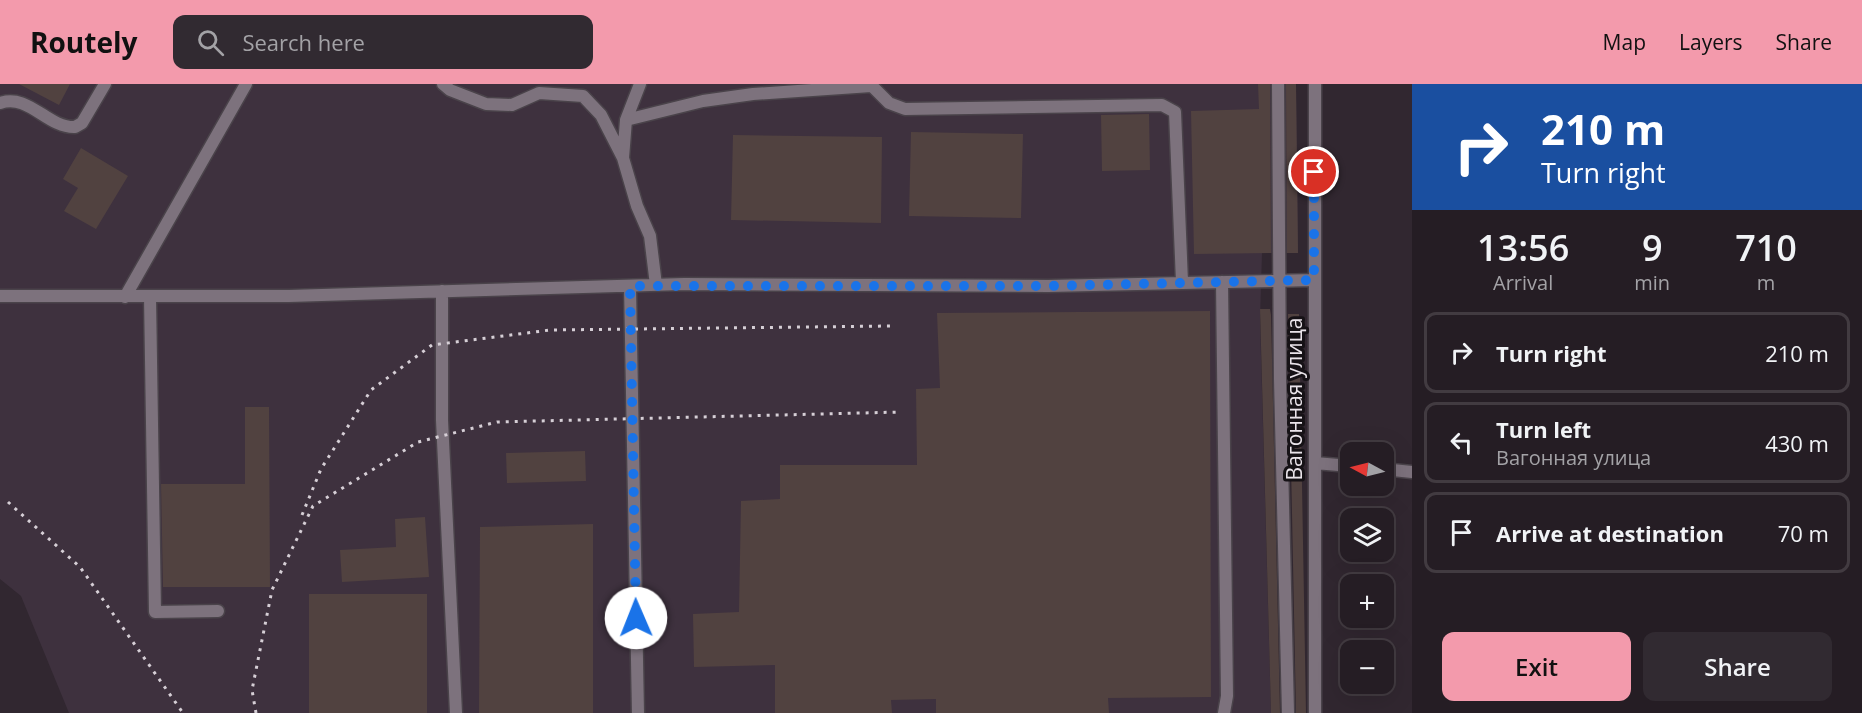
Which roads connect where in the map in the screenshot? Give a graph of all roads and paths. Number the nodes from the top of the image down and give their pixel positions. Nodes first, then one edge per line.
1 (105, 84) edge
2 (246, 84) edge
3 (443, 84) edge
4 (640, 84) edge
5 (1278, 84) edge
6 (1315, 84) edge
7 (871, 85) edge
8 (0, 103) edge
9 (626, 120) junction
10 (623, 158) junction
11 (1314, 280) junction
12 (1280, 281) junction
13 (1182, 282) junction
14 (1222, 282) junction
15 (656, 285) junction
16 (630, 286) junction
17 (442, 291) junction
18 (0, 296) edge
19 (125, 297) junction
20 (150, 297) junction
21 (1315, 463) junction
22 (1340, 465) edge
23 (1394, 470) edge
24 (1412, 472) edge
25 (218, 611) dead end
26 (456, 713) edge
27 (638, 713) edge
28 (1224, 713) edge
29 (1288, 713) edge
30 (1315, 713) edge

1 - 8 street
2 - 19 street
3 - 10 street
4 - 9 street
5 - 12 street
6 - 11 street, Вагонная улица
7 - 9 street
7 - 13 street
9 - 10 street
10 - 15 street
11 - 12 street
11 - 21 street, Вагонная улица
12 - 14 street
12 - 29 street
13 - 14 street
13 - 15 street
14 - 28 street
15 - 16 street
16 - 17 street
16 - 27 street
17 - 20 street
17 - 26 street
18 - 19 street
19 - 20 street
20 - 25 street
21 - 22 street
21 - 30 street, Вагонная улица
23 - 24 street

